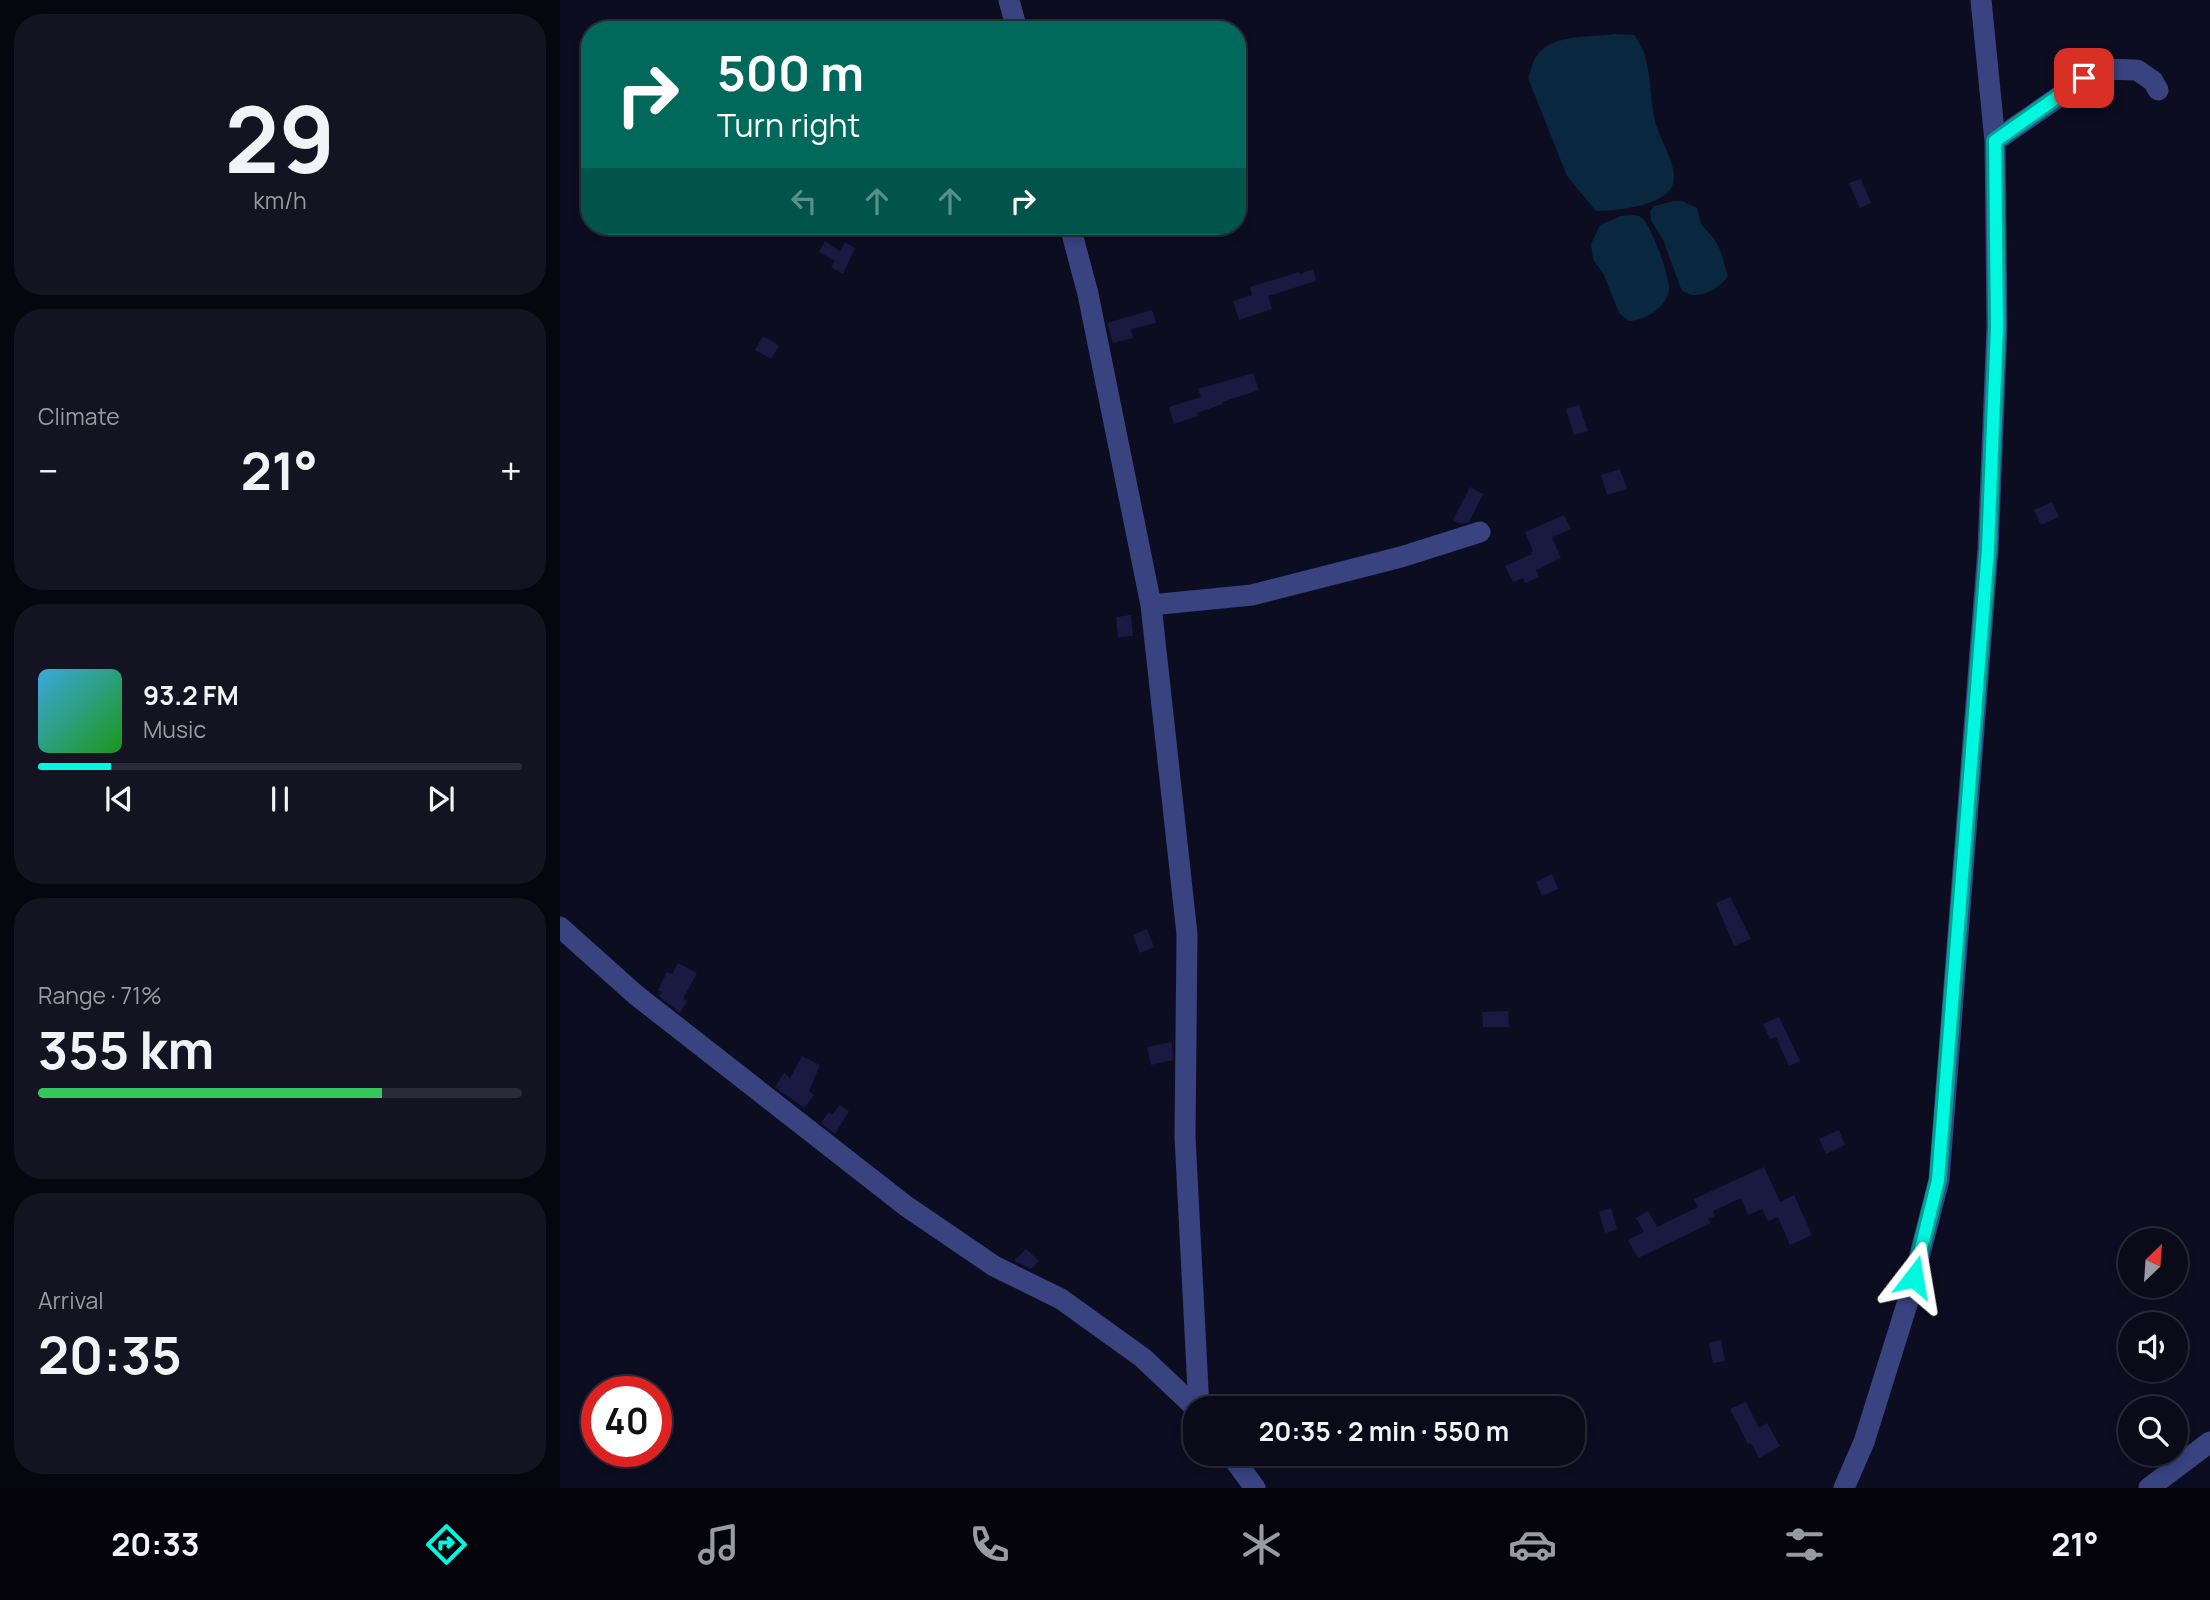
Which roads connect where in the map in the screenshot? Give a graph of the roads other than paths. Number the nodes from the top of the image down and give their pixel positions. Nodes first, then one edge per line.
1 (1009, 0) edge
2 (1981, 0) edge
3 (1015, 21) edge
4 (2158, 90) dead end
5 (1995, 141) junction
6 (1072, 235) edge
7 (1480, 532) dead end
8 (1151, 605) junction
9 (560, 927) edge
10 (1184, 1396) edge
11 (1197, 1396) edge
12 (2210, 1442) edge
13 (1239, 1466) edge
14 (1255, 1488) edge
15 (1843, 1488) edge
16 (2149, 1488) edge

1 - 3 street
2 - 5 street
4 - 5 street
5 - 15 street
6 - 8 street
7 - 8 street
8 - 11 street
9 - 10 street
12 - 16 street
13 - 14 street

